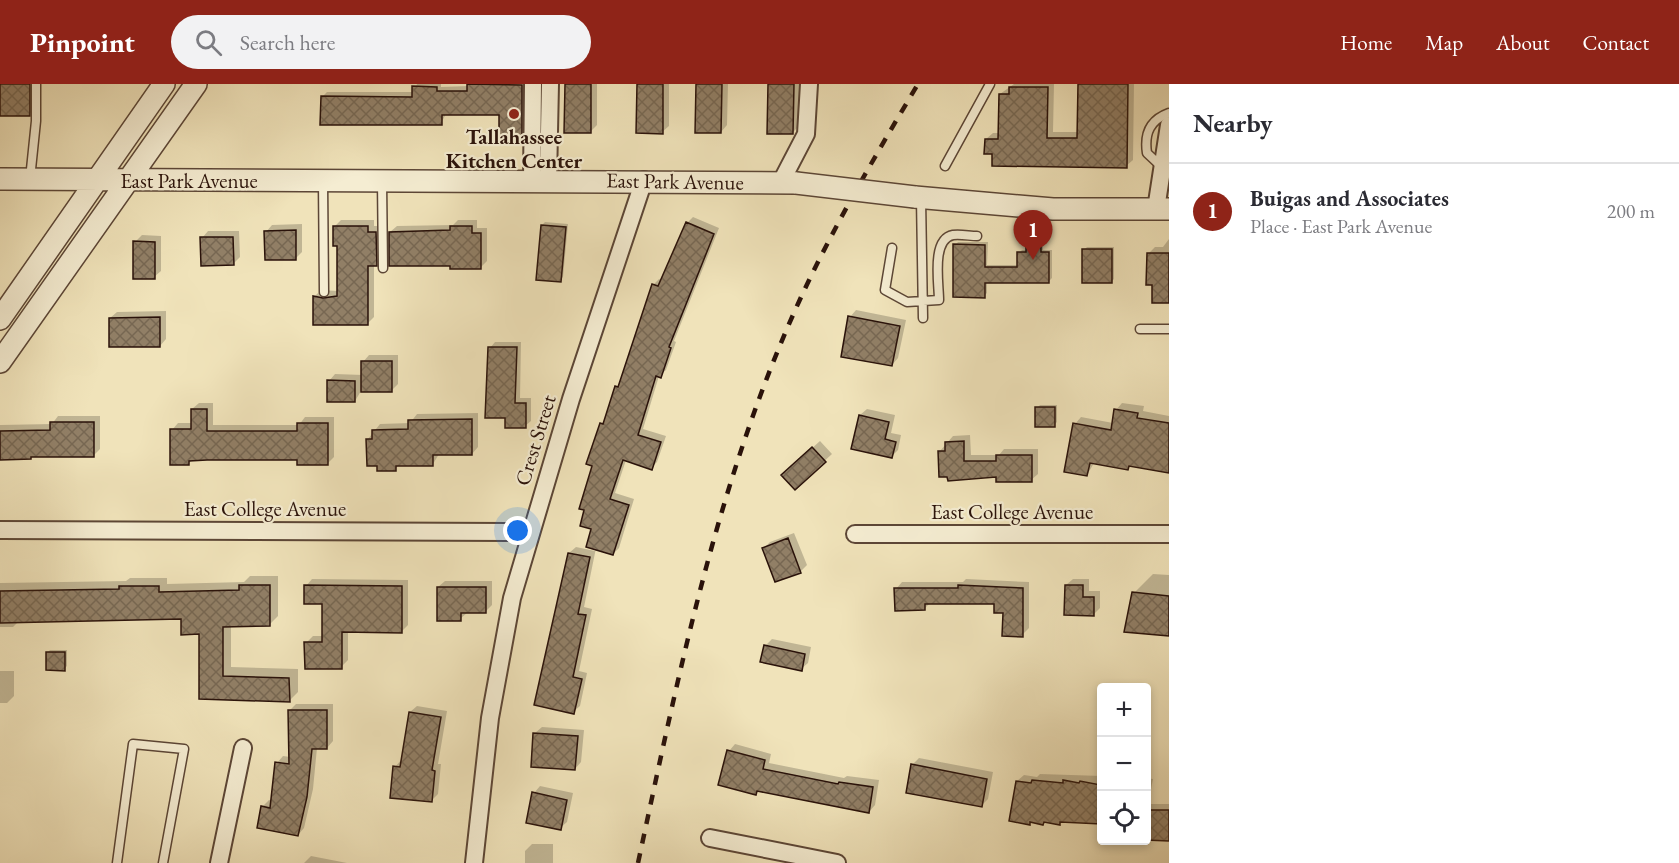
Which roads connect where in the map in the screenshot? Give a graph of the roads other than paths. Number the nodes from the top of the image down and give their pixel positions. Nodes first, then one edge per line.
1 (36, 84) edge
2 (164, 84) edge
3 (196, 84) edge
4 (533, 84) edge
5 (550, 84) edge
6 (809, 84) edge
7 (990, 84) edge
8 (1169, 113) edge
9 (1169, 125) edge
10 (945, 166) dead end
11 (1163, 168) junction
12 (0, 179) edge
13 (30, 179) junction
14 (128, 179) junction
15 (95, 180) junction
16 (323, 180) junction
17 (382, 180) junction
18 (540, 180) junction
19 (644, 180) junction
20 (788, 182) junction
21 (918, 197) junction
22 (1163, 208) edge
23 (978, 236) dead end
24 (892, 248) dead end
25 (383, 268) dead end
26 (324, 292) dead end
27 (923, 301) junction
28 (923, 318) dead end
29 (0, 319) edge
30 (1140, 329) dead end
31 (1169, 329) edge
32 (0, 362) edge
33 (0, 530) edge
34 (530, 532) junction
35 (855, 534) dead end
36 (1169, 534) edge
37 (243, 748) dead end
38 (710, 838) dead end
39 (117, 863) edge
40 (164, 863) edge
41 (219, 863) edge
42 (474, 863) edge
43 (837, 863) edge

1 - 13 lane
2 - 15 street
3 - 14 street
4 - 18 street
5 - 18 street
6 - 20 street
7 - 10 lane
8 - 11 lane
9 - 11 street
11 - 22 street
12 - 13 street, East Park Avenue
13 - 15 street, East Park Avenue
14 - 15 street, East Park Avenue
14 - 16 street, East Park Avenue
14 - 32 street
15 - 29 street
16 - 17 street, East Park Avenue
16 - 26 lane
17 - 18 street, East Park Avenue
17 - 25 lane
18 - 19 street, East Park Avenue
19 - 20 street, East Park Avenue
19 - 34 street, Crest Street
20 - 21 street, East Park Avenue, bridge
21 - 22 street, East Park Avenue
21 - 27 lane
23 - 27 lane
24 - 27 lane
27 - 28 lane
30 - 31 lane
33 - 34 street, East College Avenue
34 - 42 street, Crest Street
35 - 36 street, East College Avenue
37 - 41 street
38 - 43 street
39 - 40 lane

